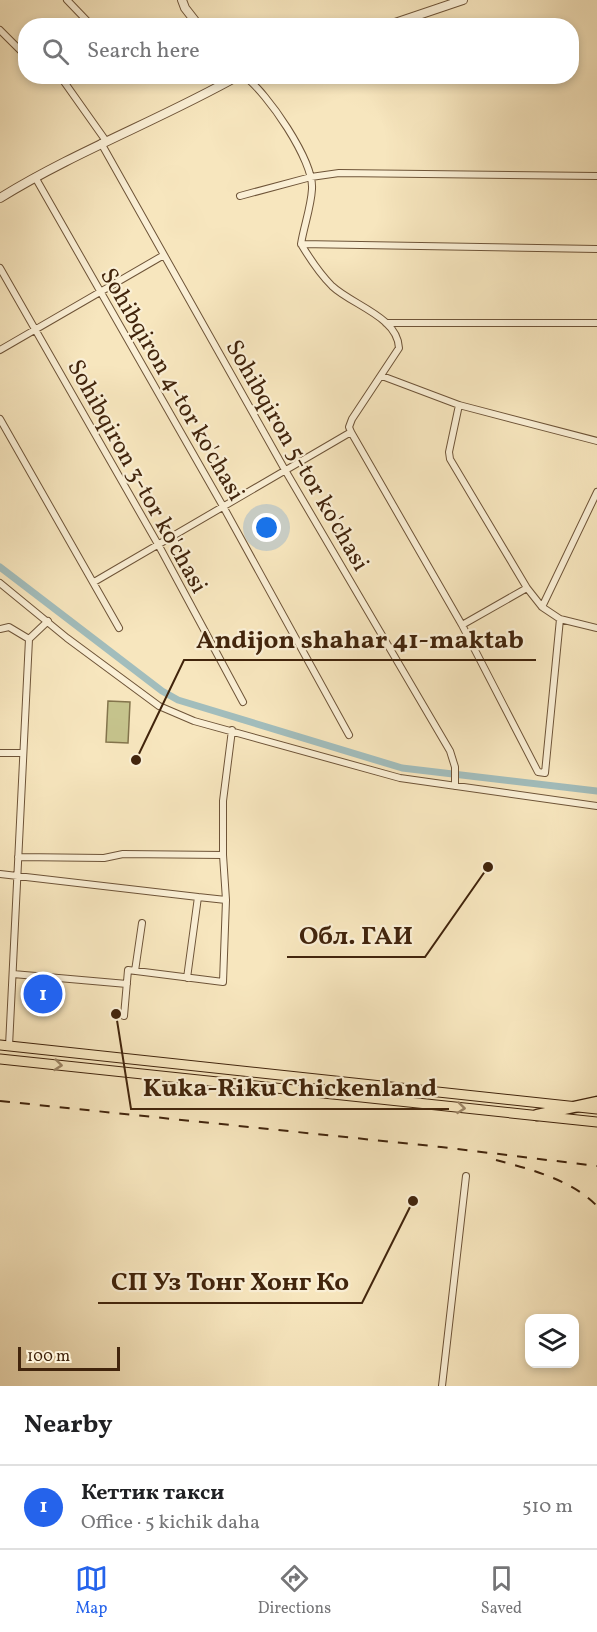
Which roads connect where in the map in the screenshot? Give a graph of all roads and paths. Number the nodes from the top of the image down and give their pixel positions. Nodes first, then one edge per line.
1 (67, 0) edge
2 (182, 0) edge
3 (463, 0) edge
4 (84, 18) edge
5 (193, 18) edge
6 (410, 18) edge
7 (0, 30) edge
8 (18, 48) edge
9 (65, 84) edge
10 (224, 84) edge
11 (255, 84) edge
12 (104, 142) junction
13 (597, 176) edge
14 (35, 177) junction
15 (311, 177) junction
16 (240, 196) dead end
17 (0, 198) edge
18 (301, 244) junction
19 (597, 249) edge
20 (164, 255) junction
21 (0, 268) edge
22 (100, 292) junction
23 (386, 323) junction
24 (597, 323) edge
25 (35, 330) junction
26 (0, 350) edge
27 (382, 376) junction
28 (459, 405) junction
29 (0, 419) edge
30 (351, 432) junction
31 (597, 441) edge
32 (285, 470) junction
33 (597, 492) edge
34 (224, 508) junction
35 (159, 546) junction
36 (94, 582) junction
37 (0, 584) edge
38 (527, 588) junction
39 (542, 607) junction
40 (560, 619) junction
41 (48, 621) junction
42 (462, 625) junction
43 (119, 628) dead end
44 (597, 628) edge
45 (0, 629) edge
46 (29, 639) junction
47 (243, 702) dead end
48 (232, 730) junction
49 (349, 735) dead end
50 (0, 753) edge
51 (23, 753) junction
52 (456, 784) junction
53 (597, 806) edge
54 (223, 855) junction
55 (18, 857) junction
56 (0, 874) edge
57 (17, 876) junction
58 (198, 897) junction
59 (226, 900) junction
60 (142, 923) dead end
61 (135, 971) junction
62 (13, 974) junction
63 (187, 978) junction
64 (127, 984) junction
65 (124, 1016) dead end
66 (5, 1045) edge
67 (0, 1059) edge
68 (597, 1102) edge
69 (571, 1108) junction
70 (597, 1109) edge
71 (537, 1116) junction
72 (597, 1122) edge
73 (466, 1176) dead end
74 (442, 1386) edge

1 - 4 street
2 - 5 street
3 - 6 street
7 - 8 street
9 - 12 street, Sohibqiron 5-tor ko'chasi
10 - 12 street
11 - 15 street
12 - 14 street
12 - 20 street, Sohibqiron 5-tor ko'chasi
13 - 15 street
14 - 17 street
14 - 22 street, Sohibqiron 4-tor ko'chasi
15 - 16 street
15 - 18 street
18 - 19 street
18 - 23 street
20 - 22 street
20 - 32 street, Sohibqiron 5-tor ko'chasi
21 - 25 street, Sohibqiron 3-tor ko'chasi
22 - 25 street
22 - 34 street, Sohibqiron 4-tor ko'chasi
23 - 24 street
23 - 27 street
25 - 26 street
25 - 35 street, Sohibqiron 3-tor ko'chasi
27 - 28 street
27 - 30 street
28 - 31 street
28 - 38 street
29 - 36 street
30 - 32 street
30 - 42 street
32 - 34 street
32 - 52 street, Sohibqiron 5-tor ko'chasi
33 - 39 street
34 - 35 street
34 - 49 street, Sohibqiron 4-tor ko'chasi
35 - 36 street
35 - 47 street, Sohibqiron 3-tor ko'chasi
36 - 43 street
37 - 41 street
38 - 39 street
38 - 42 street
39 - 40 street
40 - 42 street
40 - 44 street
41 - 46 street
41 - 48 street
45 - 46 street
46 - 51 street
48 - 52 street
48 - 54 street
50 - 51 street
51 - 55 street
52 - 53 street
54 - 55 street
54 - 59 street
55 - 57 street
56 - 57 street
57 - 58 street
57 - 62 street
58 - 59 street
58 - 63 street
59 - 63 street
60 - 61 street
61 - 63 street
61 - 64 street
62 - 64 street
62 - 66 street
64 - 65 street
66 - 69 main road
67 -> 71 main road
68 - 69 highway
69 - 70 main road
69 - 71 highway
71 - 72 main road
73 - 74 street

